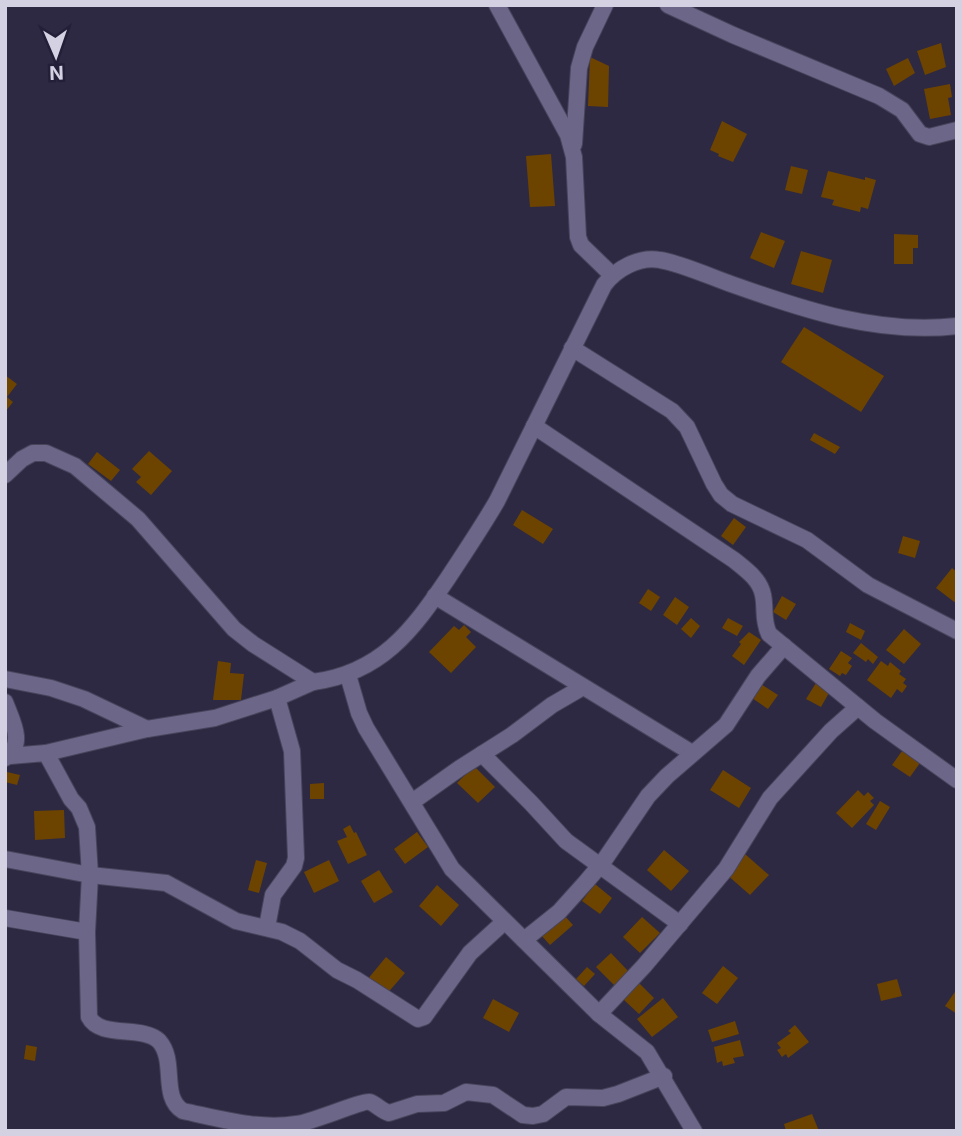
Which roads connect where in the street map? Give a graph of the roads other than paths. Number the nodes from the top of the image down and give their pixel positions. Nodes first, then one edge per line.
1 (497, 5) edge
2 (605, 5) edge
3 (668, 5) edge
4 (957, 131) edge
5 (574, 157) junction
6 (611, 275) junction
7 (957, 326) edge
8 (572, 348) junction
9 (534, 426) junction
10 (5, 475) edge
11 (435, 596) junction
12 (957, 631) edge
13 (784, 646) junction
14 (348, 675) junction
15 (5, 679) edge
16 (313, 682) junction
17 (583, 687) junction
18 (277, 698) junction
19 (5, 702) edge
20 (858, 707) junction
21 (147, 729) junction
22 (46, 753) junction
23 (692, 753) junction
24 (482, 754) junction
25 (7, 757) edge
26 (957, 780) edge
27 (412, 803) junction
28 (5, 859) edge
29 (600, 865) junction
30 (90, 875) junction
31 (5, 918) edge
32 (504, 922) junction
33 (680, 925) junction
34 (267, 927) junction
35 (87, 932) junction
36 (524, 940) junction
37 (599, 1014) junction
38 (664, 1076) junction
39 (695, 1131) edge

1 - 5 street
2 - 5 street
3 - 4 street
5 - 6 street
6 - 7 street
6 - 8 street
8 - 9 street
8 - 12 street
9 - 11 street
9 - 13 street
10 - 16 street
11 - 14 street
11 - 17 street
13 - 20 street
13 - 23 street
14 - 16 street
14 - 27 street
15 - 21 street
16 - 18 street
17 - 23 street
17 - 24 street
18 - 21 street
18 - 34 street
19 - 25 street
20 - 26 street
20 - 33 street
21 - 22 street
22 - 25 street
22 - 30 street
23 - 29 street
24 - 27 street
24 - 29 street
27 - 32 street
28 - 30 street
29 - 33 street
29 - 36 street
30 - 34 street
30 - 35 street
31 - 35 street
32 - 34 street
32 - 36 street
33 - 37 street
35 - 38 street
36 - 37 street
37 - 38 street
38 - 39 street

